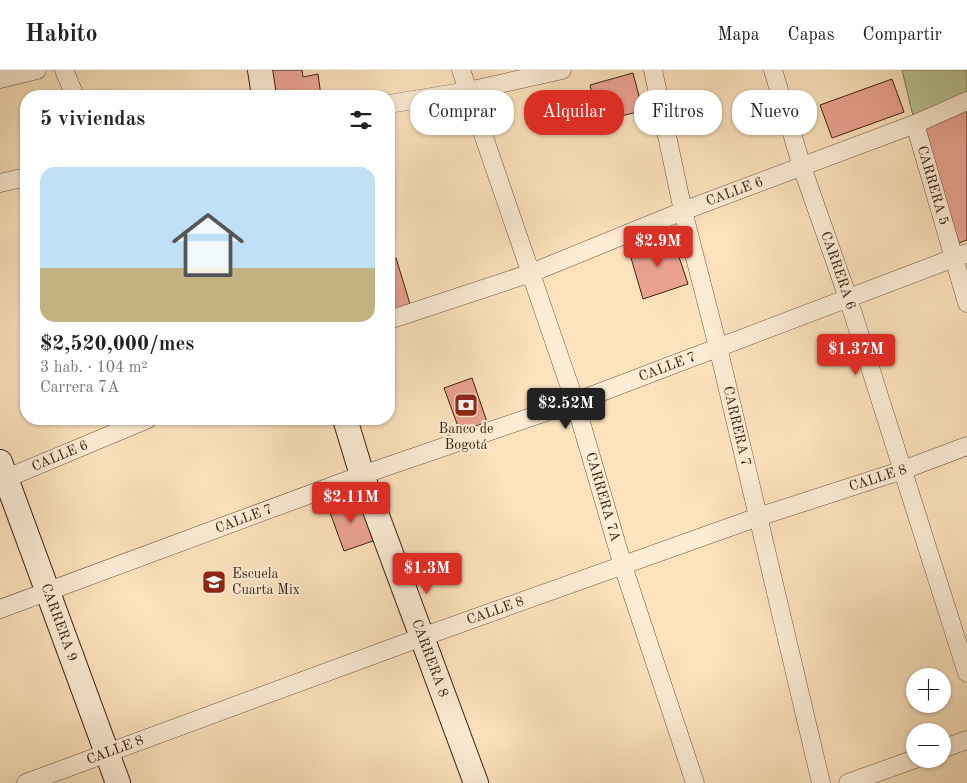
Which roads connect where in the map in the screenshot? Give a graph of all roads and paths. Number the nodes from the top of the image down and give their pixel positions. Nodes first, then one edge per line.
1 (37, 70) edge
2 (64, 70) edge
3 (260, 70) edge
4 (461, 70) edge
5 (562, 70) edge
6 (653, 70) edge
7 (773, 70) edge
8 (0, 79) edge
9 (72, 90) edge
10 (263, 90) edge
11 (468, 90) edge
12 (472, 90) edge
13 (410, 101) edge
14 (967, 101) edge
15 (395, 103) edge
16 (915, 124) junction
17 (483, 135) edge
18 (802, 167) junction
19 (20, 178) edge
20 (0, 183) edge
21 (683, 211) junction
22 (961, 256) edge
23 (531, 274) junction
24 (848, 298) junction
25 (967, 303) edge
26 (395, 318) edge
27 (718, 347) junction
28 (575, 402) junction
29 (132, 425) edge
30 (347, 425) edge
31 (967, 446) edge
32 (903, 470) junction
33 (2, 474) edge
34 (362, 475) junction
35 (758, 517) junction
36 (623, 566) junction
37 (48, 591) junction
38 (0, 609) edge
39 (422, 637) junction
40 (967, 673) edge
41 (967, 740) edge
42 (951, 746) edge
43 (108, 754) junction
44 (906, 762) edge
45 (26, 783) edge
46 (118, 783) edge
47 (476, 783) edge
48 (695, 783) edge
49 (821, 783) edge
50 (848, 783) edge

1 - 8 street
2 - 9 street
3 - 10 main road
4 - 11 street, CARRERA 7A
5 - 12 street
6 - 21 street, CARRERA 7
7 - 18 street, CARRERA 6
13 - 15 street
14 - 16 street, CALLE 6
16 - 18 street, CALLE 6
16 - 22 street, CARRERA 5
17 - 23 street, CARRERA 7A
18 - 21 street, CALLE 6
18 - 24 street, CARRERA 6
19 - 20 street
21 - 23 street, CALLE 6
21 - 27 street, CARRERA 7
22 - 24 street, CALLE 7
22 - 25 street, CARRERA 5
23 - 26 street, CALLE 6
23 - 28 street, CARRERA 7A
24 - 27 street, CALLE 7
24 - 32 street, CARRERA 6
27 - 28 street, CALLE 7
27 - 35 street, CARRERA 7
28 - 34 street, CALLE 7
28 - 36 street, CARRERA 7A
29 - 33 street, CALLE 6
30 - 34 main road, CARRERA 8
31 - 32 street, CALLE 8
32 - 35 street, CALLE 8
32 - 40 street, CARRERA 6
33 - 37 main road, CARRERA 9
34 - 37 street, CALLE 7
34 - 39 main road, CARRERA 8
35 - 36 street, CALLE 8
35 - 49 street, CARRERA 7
36 - 39 street, CALLE 8
36 - 48 street, CARRERA 7A
37 - 38 street, CALLE 7
37 - 43 main road, CARRERA 9
39 - 43 street, CALLE 8
39 - 47 main road, CARRERA 8
41 - 42 street
43 - 45 street, CALLE 8
43 - 46 main road, CARRERA 9
44 - 50 street

